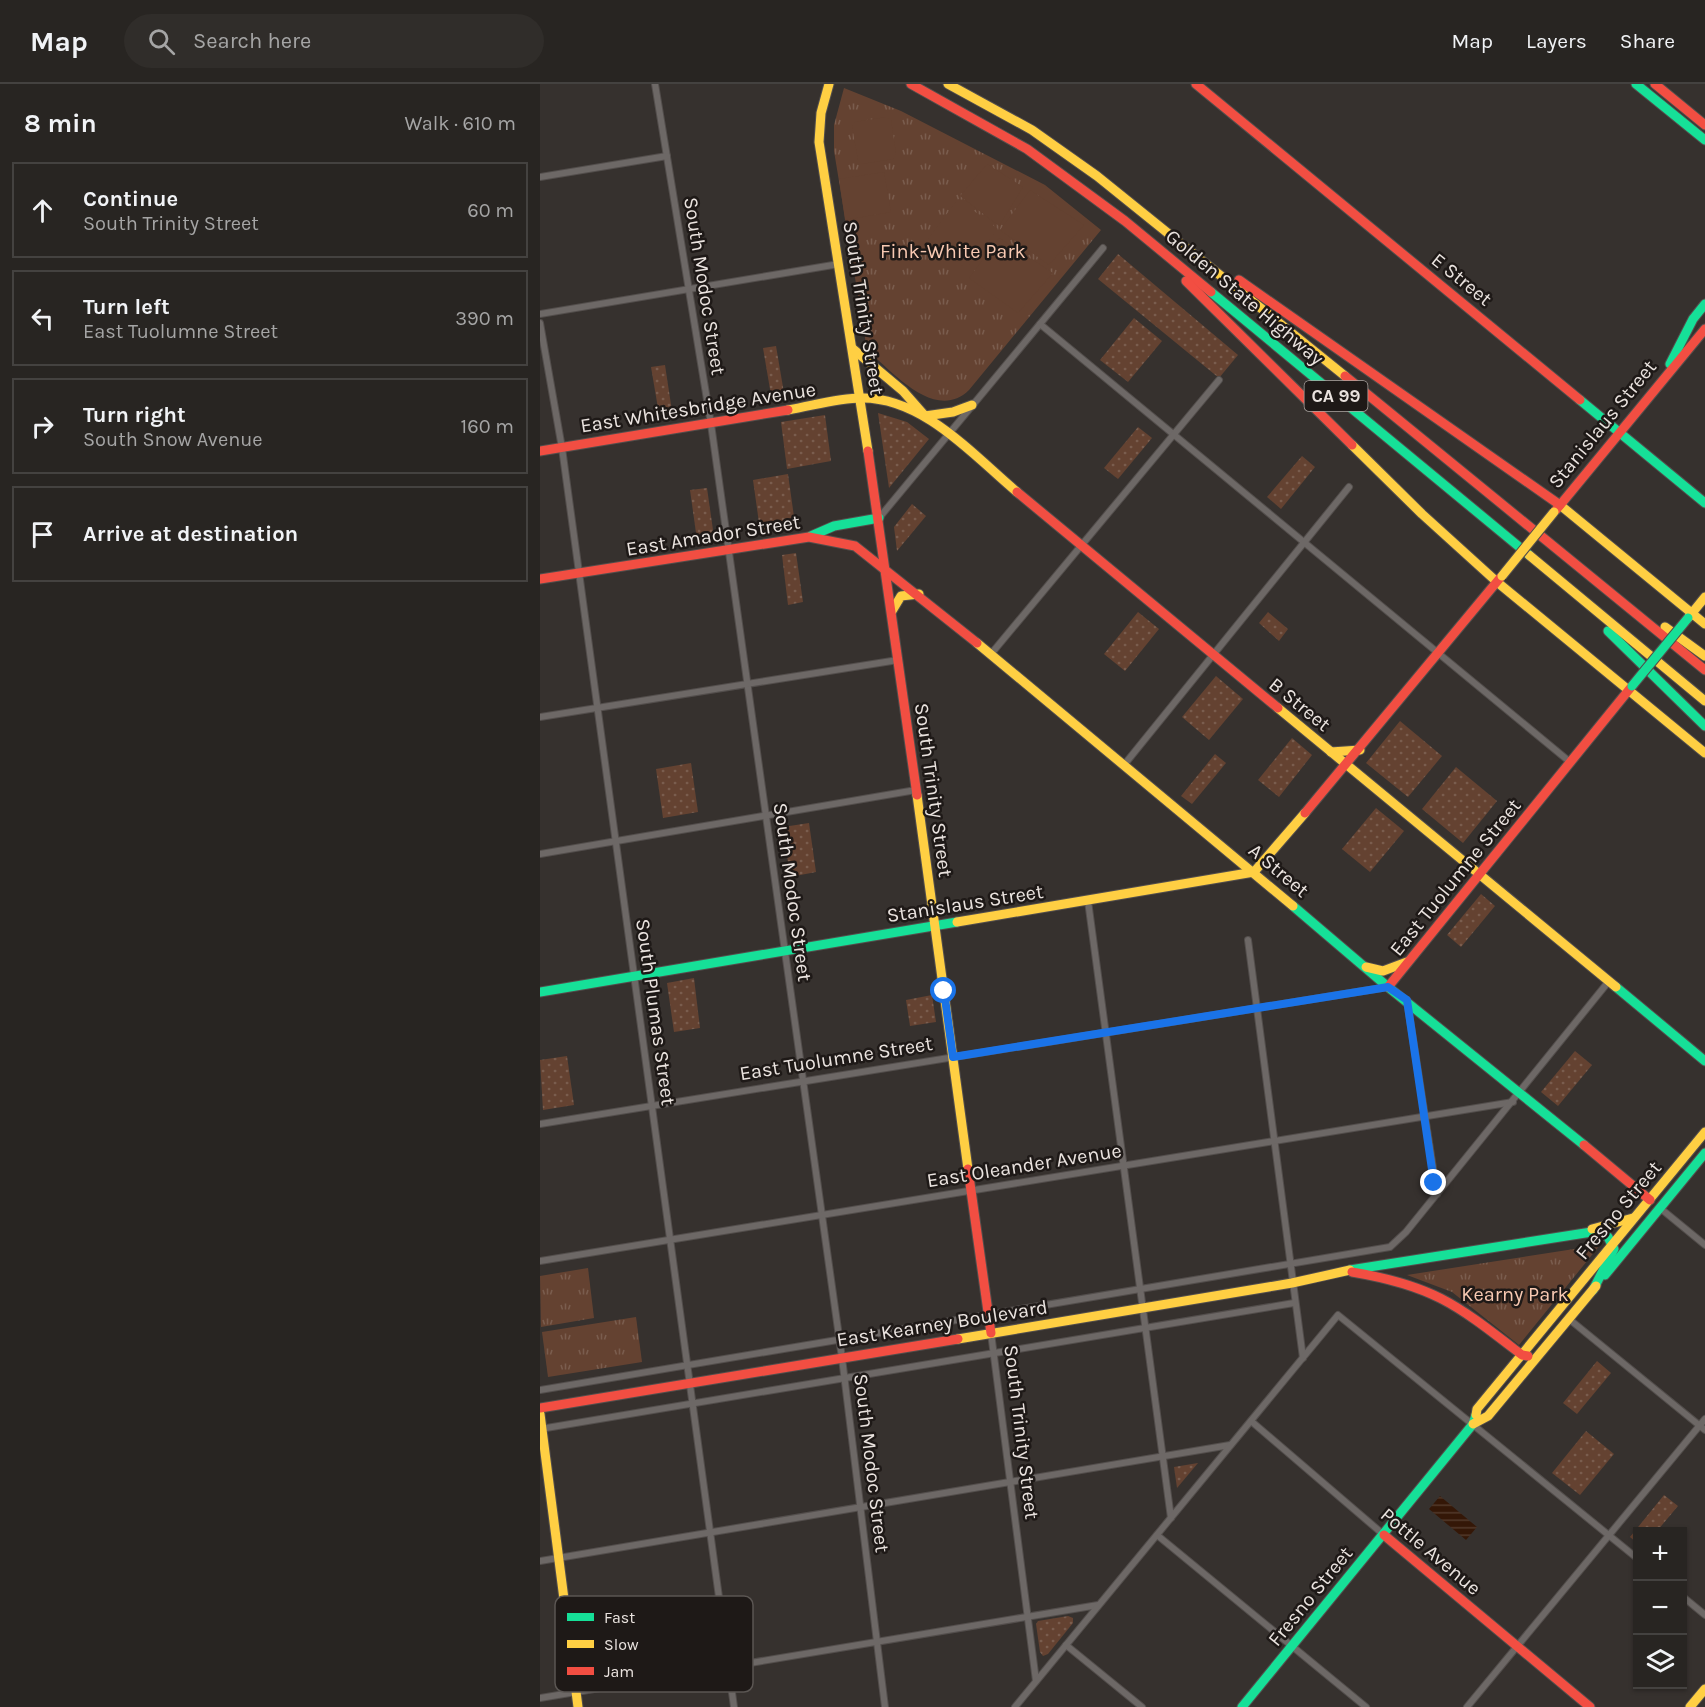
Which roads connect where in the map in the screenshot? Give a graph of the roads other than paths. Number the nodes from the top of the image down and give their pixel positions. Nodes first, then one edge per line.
1 (655, 84) edge
2 (828, 84) edge
3 (911, 84) edge
4 (948, 84) edge
5 (1196, 84) edge
6 (1636, 84) edge
7 (1655, 84) edge
8 (1705, 125) edge
9 (1705, 140) edge
10 (667, 156) junction
11 (540, 177) edge
12 (1139, 209) junction
13 (1125, 221) junction
14 (1103, 248) dead end
15 (839, 264) junction
16 (689, 289) junction
17 (1705, 304) edge
18 (540, 314) edge
19 (540, 323) edge
20 (1040, 324) junction
21 (1705, 329) edge
22 (853, 349) junction
23 (1663, 377) junction
24 (1219, 380) dead end
25 (861, 398) junction
26 (972, 405) junction
27 (925, 416) junction
28 (711, 424) junction
29 (1618, 431) junction
30 (1173, 434) junction
31 (948, 435) junction
32 (562, 448) junction
33 (540, 451) edge
34 (1349, 487) dead end
35 (1705, 503) edge
36 (1557, 508) junction
37 (879, 518) junction
38 (809, 537) junction
39 (1304, 542) junction
40 (1082, 544) junction
41 (1558, 548) junction
42 (728, 550) junction
43 (886, 567) junction
44 (1547, 571) junction
45 (579, 574) junction
46 (540, 579) edge
47 (1499, 579) junction
48 (919, 594) junction
49 (1705, 597) edge
50 (892, 614) junction
51 (1690, 615) junction
52 (1705, 624) edge
53 (1438, 652) junction
54 (991, 654) junction
55 (1213, 655) junction
56 (1705, 656) edge
57 (898, 660) junction
58 (1705, 670) edge
59 (746, 683) junction
60 (1630, 688) junction
61 (1705, 701) edge
62 (597, 707) junction
63 (540, 717) edge
64 (1705, 726) edge
65 (1360, 750) junction
66 (1331, 752) junction
67 (1705, 753) edge
68 (1570, 762) junction
69 (1347, 764) junction
70 (1124, 766) junction
71 (916, 790) junction
72 (765, 817) junction
73 (616, 842) junction
74 (540, 854) edge
75 (1254, 872) junction
76 (1480, 873) junction
77 (1088, 901) junction
78 (935, 926) junction
79 (1248, 940) dead end
80 (784, 951) junction
81 (1412, 959) junction
82 (1363, 966) junction
83 (634, 976) junction
84 (1609, 981) junction
85 (1388, 987) junction
86 (540, 992) edge
87 (1407, 1000) junction
88 (1257, 1008) junction
89 (1106, 1033) junction
90 (953, 1057) junction
91 (1705, 1061) edge
92 (803, 1081) junction
93 (1520, 1094) junction
94 (1513, 1102) junction
95 (653, 1106) junction
96 (1424, 1115) junction
97 (540, 1124) edge
98 (1705, 1132) edge
99 (1274, 1141) junction
100 (1705, 1153) edge
101 (1124, 1166) junction
102 (972, 1191) junction
103 (1437, 1194) junction
104 (1650, 1200) junction
105 (1660, 1208) junction
106 (822, 1215) junction
107 (1636, 1217) junction
108 (1563, 1235) junction
109 (671, 1240) junction
110 (1613, 1244) junction
111 (1705, 1245) edge
112 (540, 1261) edge
113 (1290, 1265) junction
114 (1350, 1272) junction
115 (1292, 1283) junction
116 (1140, 1290) junction
117 (1593, 1290) junction
118 (1294, 1303) junction
119 (1143, 1308) junction
120 (989, 1315) junction
121 (1569, 1319) junction
122 (1145, 1328) junction
123 (992, 1333) junction
124 (840, 1340) junction
125 (994, 1353) junction
126 (1540, 1354) junction
127 (1522, 1355) junction
128 (842, 1358) junction
129 (1303, 1358) junction
130 (689, 1365) junction
131 (845, 1378) junction
132 (691, 1383) junction
133 (540, 1389) edge
134 (694, 1403) junction
135 (540, 1408) edge
136 (540, 1414) edge
137 (1705, 1419) edge
138 (1251, 1421) junction
139 (1473, 1424) junction
140 (541, 1428) edge
141 (1702, 1428) edge
142 (1231, 1445) junction
143 (1162, 1457) junction
144 (1010, 1482) junction
145 (861, 1507) junction
146 (1171, 1518) junction
147 (711, 1532) junction
148 (1157, 1535) junction
149 (1384, 1535) junction
150 (1609, 1535) junction
151 (1633, 1555) edge
152 (558, 1557) junction
153 (540, 1561) edge
154 (563, 1596) edge
155 (720, 1596) edge
156 (1687, 1599) edge
157 (1098, 1605) junction
158 (1705, 1615) edge
159 (1028, 1617) junction
160 (877, 1642) junction
161 (1066, 1645) junction
162 (1292, 1646) junction
163 (1517, 1647) junction
164 (753, 1663) edge
165 (1036, 1681) junction
166 (1705, 1689) edge
167 (582, 1692) edge
168 (732, 1692) edge
169 (576, 1693) junction
170 (540, 1698) edge
171 (578, 1707) edge
172 (734, 1707) edge
173 (885, 1707) edge
174 (1015, 1707) edge
175 (1142, 1707) edge
176 (1242, 1707) edge
177 (1366, 1707) edge
178 (1467, 1707) edge
179 (1590, 1707) edge
180 (1690, 1707) edge

1 - 10 street, South Modoc Street
2 - 15 main road, South Trinity Street
3 - 13 main road, Golden State Highway / CA 99
4 - 12 main road, Golden State Highway / CA 99
5 - 29 main road, E Street
6 - 9 main road
7 - 8 main road
10 - 11 street
10 - 16 street, South Modoc Street
12 - 36 main road
12 - 41 main road, Golden State Highway / CA 99
13 - 44 main road, Golden State Highway / CA 99
13 - 47 main road
14 - 20 street
15 - 16 street
15 - 22 main road, South Trinity Street
16 - 18 street
16 - 28 street, South Modoc Street
17 - 23 main road
19 - 32 street, South Plumas Street
20 - 26 street
20 - 30 street
21 - 23 main road, Stanislaus Street
22 - 25 main road, South Trinity Street
22 - 27 main road
23 - 29 main road, Stanislaus Street
24 - 30 street
25 - 27 main road, B Street
25 - 28 main road, East Whitesbridge Avenue
25 - 37 main road, South Trinity Street
26 - 27 main road
26 - 31 street
27 - 31 main road, B Street
28 - 32 main road, East Whitesbridge Avenue
28 - 42 street, South Modoc Street
29 - 35 main road, E Street
29 - 36 main road, Stanislaus Street
30 - 39 street
30 - 40 street
31 - 37 street
31 - 40 main road, B Street
32 - 33 main road, East Whitesbridge Avenue
32 - 45 street, South Plumas Street
34 - 39 street
36 - 47 main road, Stanislaus Street, bridge
36 - 51 main road
37 - 38 main road
37 - 43 main road, South Trinity Street
38 - 42 main road, East Amador Street
38 - 43 main road, East Amador Street
39 - 53 street
39 - 55 street
40 - 54 street
40 - 55 main road, B Street
41 - 56 main road
41 - 58 main road, Golden State Highway / CA 99
42 - 45 main road, East Amador Street
42 - 59 street, South Modoc Street
43 - 48 main road, A Street
43 - 50 main road, South Trinity Street
44 - 61 main road, Golden State Highway / CA 99
44 - 64 main road
45 - 46 main road, East Amador Street
45 - 62 street, South Plumas Street
47 - 53 main road, Stanislaus Street
47 - 60 main road
48 - 50 main road
48 - 54 main road, A Street
49 - 51 main road, East Tuolumne Street
50 - 57 main road, South Trinity Street
51 - 52 main road
51 - 60 main road, East Tuolumne Street, bridge
53 - 65 main road, Stanislaus Street
53 - 68 street
54 - 70 main road, A Street
55 - 66 main road, B Street
55 - 70 street
57 - 59 street
57 - 71 main road, South Trinity Street
59 - 62 street
59 - 72 street, South Modoc Street
60 - 67 main road
60 - 68 main road, East Tuolumne Street
62 - 63 street
62 - 73 street, South Plumas Street
65 - 66 main road
65 - 69 main road, Stanislaus Street
66 - 69 main road, B Street
68 - 76 main road, East Tuolumne Street
69 - 75 main road
69 - 76 main road, B Street
70 - 75 main road, A Street
71 - 72 street
71 - 78 main road, South Trinity Street
72 - 73 street
72 - 80 street, South Modoc Street
73 - 74 street
73 - 83 street, South Plumas Street
75 - 77 main road, Stanislaus Street
75 - 82 main road, A Street
76 - 81 main road, East Tuolumne Street
76 - 84 main road, B Street
77 - 78 main road, Stanislaus Street
77 - 89 street
78 - 80 main road, Stanislaus Street
78 - 90 main road, South Trinity Street
79 - 88 street
80 - 83 main road, Stanislaus Street
80 - 92 street, South Modoc Street
81 - 82 main road
81 - 85 main road, East Tuolumne Street
82 - 85 main road, A Street
83 - 86 main road, Stanislaus Street
83 - 95 street, South Plumas Street
84 - 91 main road, B Street
84 - 93 street, East Kearney Boulevard
85 - 87 main road, A Street
85 - 88 street, East Tuolumne Street
87 - 93 main road, A Street
87 - 96 street
88 - 89 street, East Tuolumne Street
88 - 99 street
89 - 90 street, East Tuolumne Street
89 - 101 street
90 - 92 street, East Tuolumne Street
90 - 102 main road, South Trinity Street
92 - 95 street, East Tuolumne Street
92 - 106 street, South Modoc Street
93 - 94 street, East Kearney Boulevard
93 - 104 main road, A Street
94 - 96 street, East Oleander Avenue
94 - 103 street, East Kearney Boulevard
95 - 97 street, East Tuolumne Street
95 - 109 street, South Plumas Street
96 - 99 street, East Oleander Avenue
96 - 103 street
98 - 104 main road, Fresno Street
99 - 101 street, East Oleander Avenue
99 - 113 street
100 - 105 main road, Fresno Street
101 - 102 street, East Oleander Avenue
101 - 116 street
102 - 106 street, East Oleander Avenue
102 - 120 main road, South Trinity Street
103 - 113 street, East Kearney Boulevard
104 - 107 main road, Fresno Street
105 - 111 street
105 - 117 main road, Fresno Street
106 - 109 street, East Oleander Avenue
106 - 124 street, South Modoc Street
107 - 108 main road
107 - 110 main road, Fresno Street
108 - 110 main road, East Kearney Boulevard
108 - 114 main road, East Kearney Boulevard
109 - 112 street, East Oleander Avenue
109 - 130 street, South Plumas Street
110 - 117 main road
110 - 127 main road, Fresno Street
113 - 115 street
113 - 116 street, East Kearney Boulevard
114 - 115 main road, East Kearney Boulevard
114 - 127 main road, East Kearney Boulevard
115 - 118 street
115 - 119 main road, East Kearney Boulevard
116 - 119 street
116 - 120 street, East Kearney Boulevard
117 - 121 main road, Fresno Street
118 - 122 street, East Kearney Boulevard
118 - 129 street
119 - 122 street
119 - 123 main road, East Kearney Boulevard
120 - 123 main road, South Trinity Street
120 - 124 street, East Kearney Boulevard
121 - 126 main road, Fresno Street
121 - 141 street
122 - 125 street, East Kearney Boulevard
122 - 143 street
123 - 125 street, South Trinity Street
123 - 128 main road, East Kearney Boulevard
124 - 128 street, South Modoc Street
124 - 130 street, East Kearney Boulevard
125 - 131 street, East Kearney Boulevard
125 - 144 street, South Trinity Street
126 - 127 main road
126 - 139 main road, Fresno Street
127 - 139 main road, Fresno Street
128 - 131 street, South Modoc Street
128 - 132 main road, East Kearney Boulevard
129 - 138 street
129 - 139 street
130 - 132 street, South Plumas Street
130 - 133 street, East Kearney Boulevard
131 - 134 street, East Kearney Boulevard
131 - 145 street, South Modoc Street
132 - 134 street, South Plumas Street
132 - 135 main road, East Kearney Boulevard
134 - 140 street, East Kearney Boulevard
134 - 147 street, South Plumas Street
136 - 140 main road
137 - 141 street
138 - 142 street
138 - 149 street, Pottle Avenue
139 - 149 main road, Fresno Street
139 - 150 street
140 - 152 main road
141 - 150 street
142 - 143 street
142 - 146 street
143 - 144 street
143 - 146 street
144 - 145 street
144 - 159 street, South Trinity Street
145 - 147 street
145 - 160 street, South Modoc Street
146 - 148 street
147 - 152 street
147 - 155 street, South Plumas Street
148 - 157 street
148 - 162 street
149 - 162 main road, Fresno Street
149 - 163 main road, Pottle Avenue
150 - 151 street
150 - 163 street
152 - 153 street
152 - 154 main road
156 - 158 street
157 - 159 street
157 - 161 street
159 - 160 street
159 - 165 street, South Trinity Street
160 - 164 street
160 - 173 street, South Modoc Street
161 - 165 street
161 - 175 street
162 - 176 main road, Fresno Street
162 - 177 street
163 - 178 street
163 - 179 main road, Pottle Avenue
165 - 174 street
166 - 180 main road
167 - 169 street
168 - 172 street, South Plumas Street
169 - 170 street
169 - 171 main road

